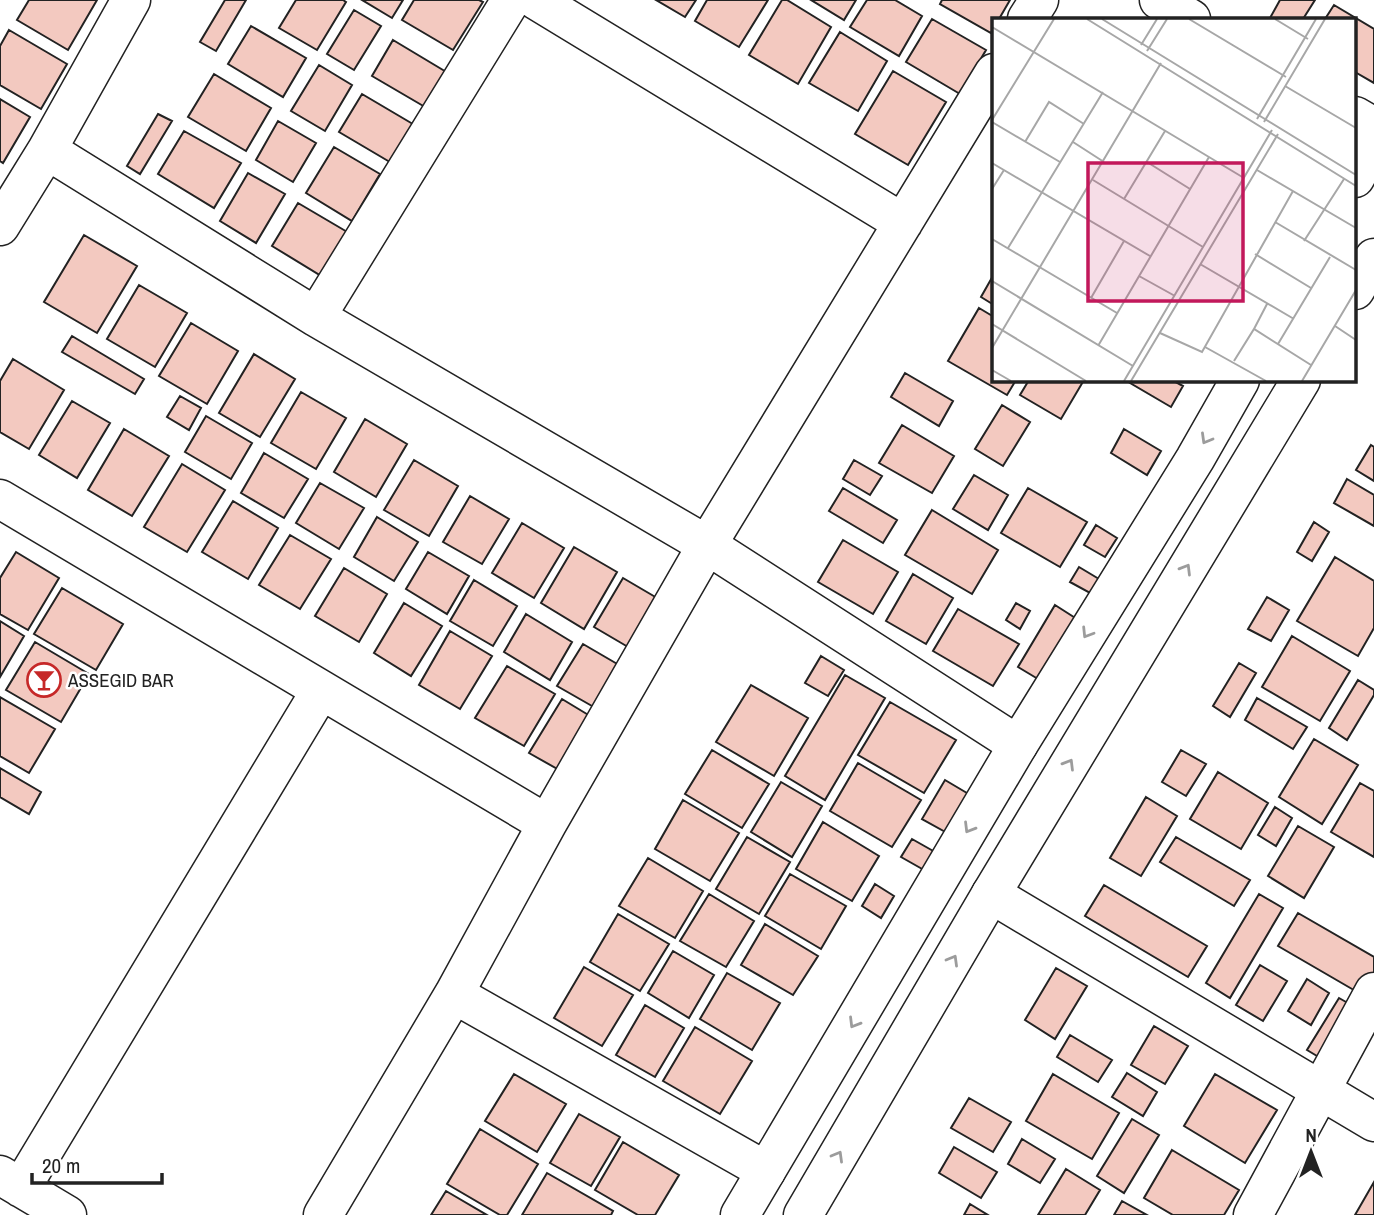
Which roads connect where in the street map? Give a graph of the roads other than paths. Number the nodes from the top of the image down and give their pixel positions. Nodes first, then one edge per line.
1 (131, 0) edge
2 (511, 0) edge
3 (536, 0) edge
4 (1039, 0) edge
5 (1159, 0) edge
6 (1028, 18) edge
7 (1189, 18) edge
8 (992, 76) edge
9 (1356, 117) edge
10 (1374, 127) edge
11 (1374, 144) edge
12 (47, 150) junction
13 (1356, 176) edge
14 (903, 223) junction
15 (0, 226) edge
16 (1374, 258) edge
17 (1356, 288) edge
18 (316, 317) junction
19 (1239, 382) edge
20 (1300, 382) edge
21 (0, 499) edge
22 (707, 545) junction
23 (321, 690) junction
24 (1018, 745) junction
25 (547, 824) junction
26 (991, 894) junction
27 (1374, 992) edge
28 (454, 994) junction
29 (1320, 1089) junction
30 (1374, 1122) edge
31 (766, 1171) junction
32 (11, 1181) edge
33 (67, 1215) edge
34 (323, 1215) edge
35 (740, 1215) edge
36 (803, 1215) edge
37 (1253, 1215) edge

1 - 12 street
2 - 18 street
3 - 14 street
4 - 6 street
5 - 7 street
8 - 14 street
9 - 10 street
11 - 13 street
12 - 15 street
12 - 18 street
14 - 22 street
16 - 17 street
18 - 22 street
19 -> 24 street
26 -> 20 street
21 - 23 street
22 - 24 street
22 - 25 street
23 - 25 street
23 - 32 street
24 -> 31 street
25 - 28 street
26 - 29 street
36 -> 26 street
27 - 29 street
28 - 31 street
28 - 34 street
29 - 30 street
29 - 37 street
31 - 35 street
32 - 33 street

